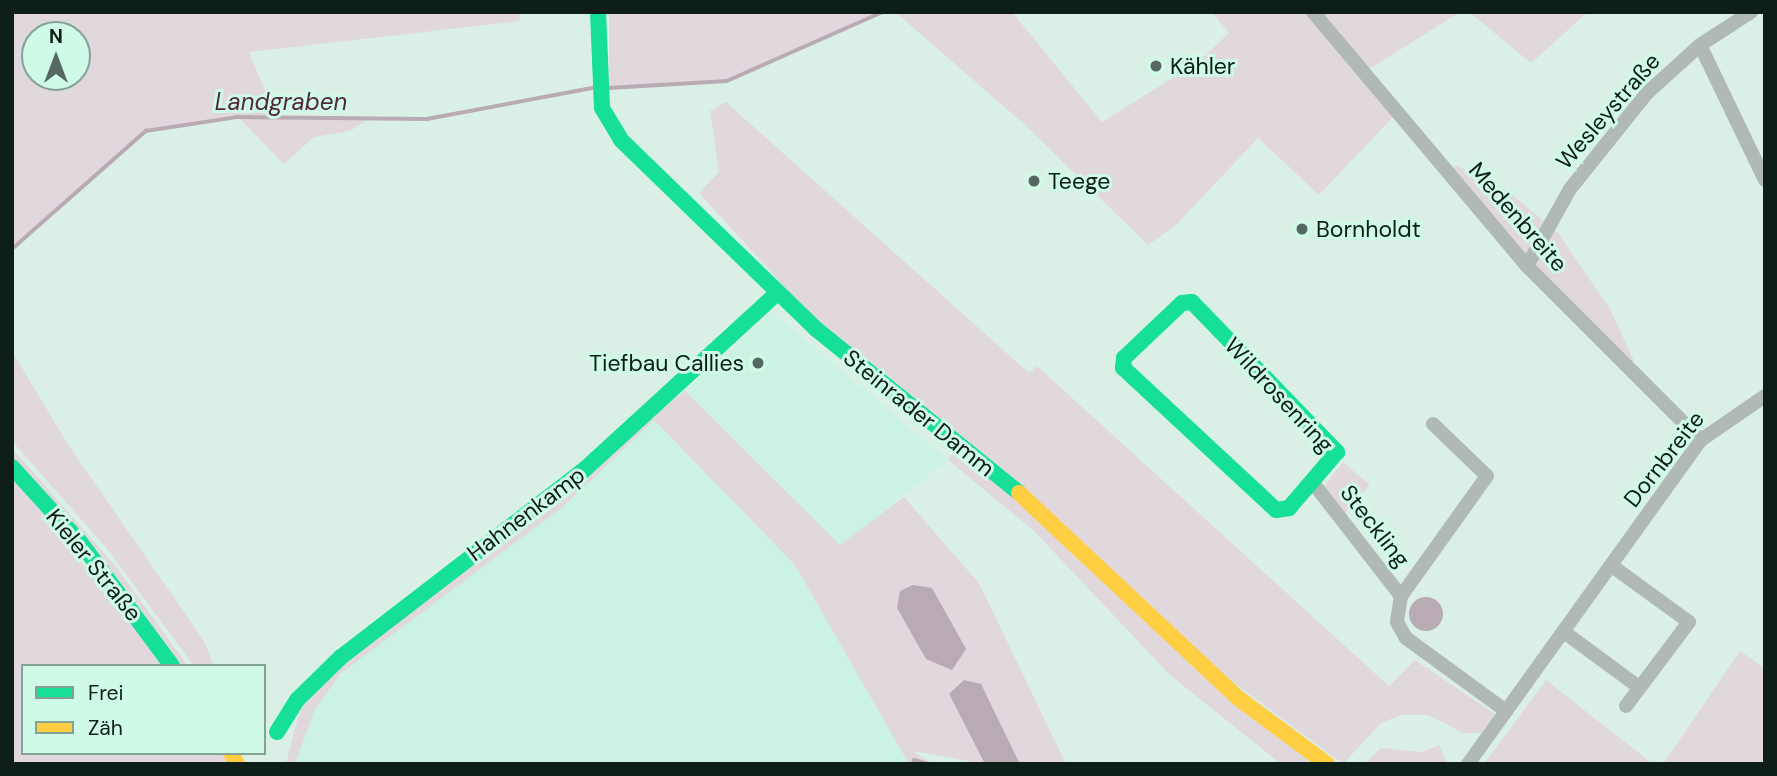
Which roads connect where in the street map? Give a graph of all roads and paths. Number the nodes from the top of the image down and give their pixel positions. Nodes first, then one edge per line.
1 (598, 12) edge
2 (1313, 12) edge
3 (1751, 12) edge
4 (1700, 45) junction
5 (1765, 180) edge
6 (1527, 266) junction
7 (776, 294) junction
8 (1765, 396) edge
9 (1433, 424) dead end
10 (1701, 440) junction
11 (12, 467) edge
12 (1314, 484) junction
13 (1612, 566) junction
14 (1401, 596) junction
15 (1564, 632) junction
16 (171, 664) edge
17 (1639, 687) junction
18 (1626, 706) dead end
19 (1506, 711) junction
20 (277, 732) dead end
21 (1327, 764) edge
22 (1468, 764) edge

1 - 7 main road, Steinrader Damm
2 - 6 street, Medenbreite
3 - 4 street, Wesleystraße
4 - 5 street
4 - 6 street, Wesleystraße
6 - 10 street, Medenbreite
7 - 20 main road, Hahnenkamp
7 - 21 main road, Steinrader Damm
8 - 10 street, Dornbreite
9 - 14 street
10 - 13 street, Dornbreite
11 - 16 main road, Kieler Straße
12 - 12 main road, Wildrosenring
12 - 14 street, Steckling
13 - 15 street, Dornbreite
13 - 17 street
14 - 19 street
15 - 17 street
15 - 19 street, Dornbreite
17 - 18 street
19 - 22 street, Dornbreite

